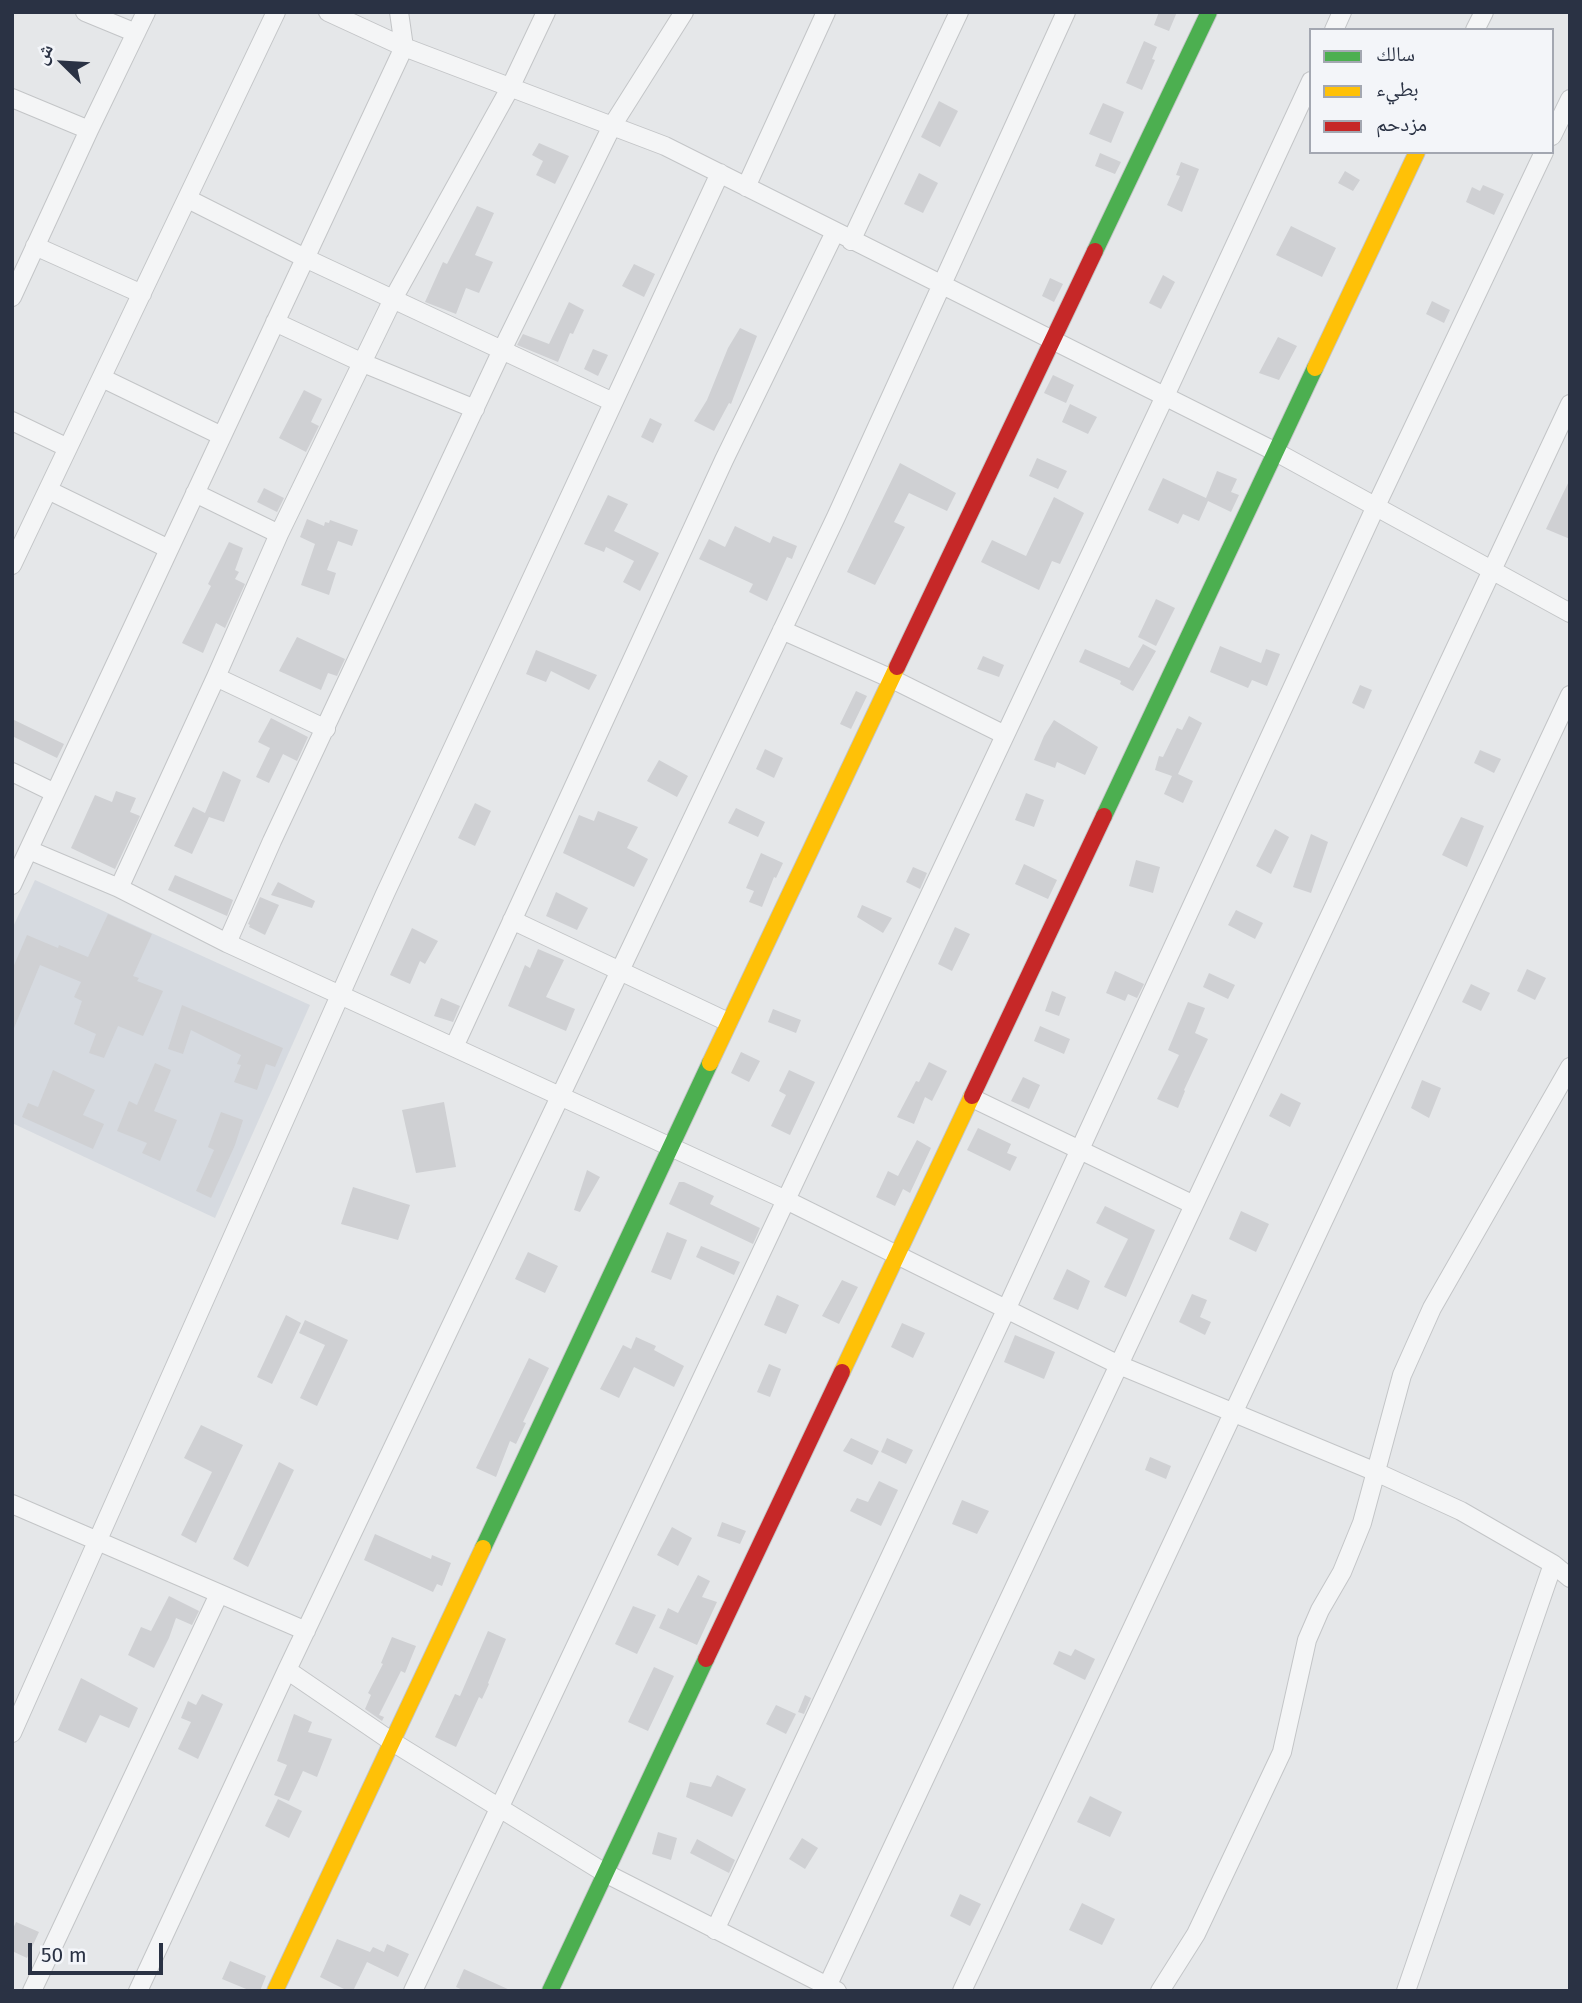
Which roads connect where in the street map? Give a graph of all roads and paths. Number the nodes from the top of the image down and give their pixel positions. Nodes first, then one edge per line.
1 (85, 12) edge
2 (146, 12) edge
3 (276, 12) edge
4 (328, 12) edge
5 (399, 12) edge
6 (546, 12) edge
7 (684, 12) edge
8 (826, 12) edge
9 (959, 12) edge
10 (1066, 12) edge
11 (1209, 12) edge
12 (1342, 12) edge
13 (1484, 12) edge
14 (1335, 28) edge
15 (1476, 28) edge
16 (136, 33) junction
17 (404, 47) junction
18 (1309, 85) edge
19 (510, 88) junction
20 (12, 98) edge
21 (1570, 99) edge
22 (612, 126) junction
23 (89, 130) junction
24 (1554, 132) edge
25 (1417, 154) edge
26 (1543, 154) edge
27 (720, 173) junction
28 (746, 187) junction
29 (188, 199) junction
30 (843, 237) junction
31 (35, 246) junction
32 (305, 258) junction
33 (941, 285) junction
34 (142, 294) junction
35 (12, 297) edge
36 (393, 299) junction
37 (275, 323) junction
38 (1052, 340) junction
39 (502, 350) junction
40 (363, 363) junction
41 (102, 378) junction
42 (1165, 396) junction
43 (613, 402) junction
44 (1570, 404) edge
45 (475, 409) junction
46 (12, 421) edge
47 (222, 436) junction
48 (68, 448) junction
49 (1276, 452) junction
50 (48, 490) junction
51 (195, 493) junction
52 (1376, 506) junction
53 (279, 534) junction
54 (169, 549) junction
55 (12, 565) edge
56 (1492, 569) junction
57 (1570, 613) edge
58 (782, 629) junction
59 (216, 677) junction
60 (892, 679) junction
61 (1570, 695) edge
62 (326, 729) junction
63 (1005, 735) junction
64 (12, 772) edge
65 (55, 793) junction
66 (29, 850) junction
67 (12, 885) edge
68 (119, 888) junction
69 (512, 920) junction
70 (227, 943) junction
71 (621, 971) junction
72 (342, 994) junction
73 (728, 1022) junction
74 (454, 1047) junction
75 (1570, 1067) edge
76 (561, 1096) junction
77 (972, 1098) junction
78 (672, 1148) junction
79 (1079, 1150) junction
80 (786, 1200) junction
81 (1194, 1205) junction
82 (897, 1256) junction
83 (1006, 1310) junction
84 (1119, 1365) junction
85 (1233, 1413) junction
86 (1377, 1472) junction
87 (12, 1504) edge
88 (98, 1543) junction
89 (1553, 1564) junction
90 (1570, 1578) edge
91 (219, 1594) junction
92 (306, 1630) junction
93 (287, 1670) junction
94 (12, 1733) edge
95 (391, 1741) junction
96 (500, 1809) junction
97 (606, 1873) junction
98 (715, 1930) junction
99 (830, 1989) edge
100 (32, 1991) edge
101 (138, 1991) edge
102 (275, 1991) edge
103 (412, 1991) edge
104 (550, 1991) edge
105 (962, 1991) edge
106 (1160, 1991) edge
107 (1406, 1991) edge

1 - 16 street
2 - 16 street
3 - 29 street
4 - 17 street
5 - 17 street
6 - 19 street
7 - 22 street
8 - 28 street
9 - 30 street
10 - 33 street
11 - 38 street
12 - 14 street
13 - 15 street
16 - 23 street
17 - 19 street
17 - 32 street
18 - 42 street
19 - 22 street
19 - 36 street
20 - 23 street
21 - 24 street
22 - 27 street
22 - 39 street
23 - 31 street
25 - 49 street
26 - 52 street
27 - 28 street
27 - 43 street
28 - 30 street
29 - 32 street
29 - 34 street
30 - 33 street
30 - 69 street
31 - 34 street
31 - 35 street
32 - 36 street
32 - 37 street
33 - 38 street
33 - 58 street
34 - 41 street
36 - 39 street
36 - 40 street
37 - 40 street
37 - 47 street
38 - 42 street
38 - 60 street
39 - 43 street
39 - 45 street
40 - 45 street
40 - 53 street
41 - 47 street
41 - 48 street
42 - 49 street
42 - 63 street
43 - 72 street
44 - 56 street
45 - 62 street
46 - 48 street
47 - 51 street
48 - 50 street
49 - 52 street
49 - 77 street
50 - 54 street
50 - 55 street
51 - 53 street
51 - 54 street
52 - 56 street
52 - 79 street
53 - 59 street
54 - 65 street
56 - 57 street
56 - 81 street
58 - 60 street
58 - 71 street
59 - 62 street
59 - 68 street
60 - 63 street
60 - 73 street
61 - 85 street
62 - 70 street
63 - 80 street
64 - 65 street
65 - 66 street
66 - 67 street
66 - 68 street
68 - 70 street
69 - 71 street
69 - 74 street
70 - 72 street
71 - 73 street
71 - 76 street
72 - 74 street
72 - 88 street
73 - 78 street
74 - 76 street
75 - 86 street
76 - 78 street
76 - 92 street
77 - 79 street
77 - 82 street
78 - 80 street
78 - 95 street
79 - 81 street
79 - 83 street
80 - 82 street
80 - 96 street
81 - 84 street
82 - 83 street
82 - 97 street
83 - 84 street
83 - 98 street
84 - 85 street
84 - 99 street
85 - 86 street
85 - 105 street
86 - 89 street
86 - 106 street
87 - 88 street
88 - 91 street
88 - 94 street
89 - 90 street
89 - 107 street
91 - 92 street
91 - 100 street
92 - 93 street
93 - 95 street
93 - 101 street
95 - 96 street
95 - 102 street
96 - 97 street
96 - 103 street
97 - 98 street
97 - 104 street
98 - 99 street

